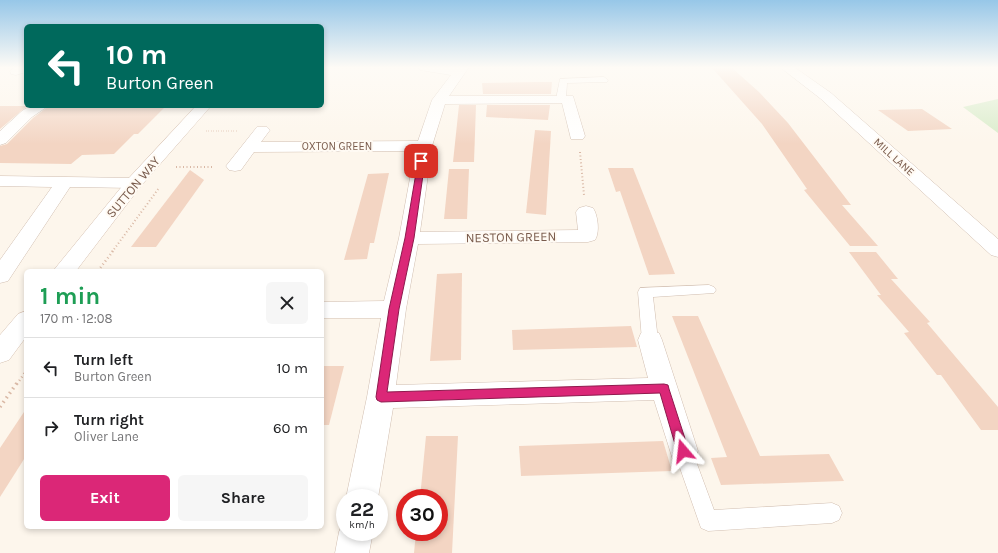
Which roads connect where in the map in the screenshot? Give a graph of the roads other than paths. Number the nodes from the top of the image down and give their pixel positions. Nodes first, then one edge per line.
1 (444, 93) edge
2 (562, 93) edge
3 (822, 93) edge
4 (561, 99) junction
5 (439, 100) junction
6 (38, 108) edge
7 (202, 108) edge
8 (262, 130) road end
9 (577, 136) road end
10 (0, 140) edge
11 (424, 146) junction
12 (251, 147) junction
13 (235, 166) road end
14 (0, 181) edge
15 (64, 183) junction
16 (134, 183) junction
17 (586, 212) road end
18 (409, 238) junction
19 (998, 250) edge
20 (66, 269) edge
21 (0, 276) edge
22 (709, 290) dead end
23 (394, 309) junction
24 (324, 310) edge
25 (24, 322) edge
26 (650, 340) joint
27 (0, 352) edge
28 (664, 389) junction
29 (381, 397) junction
30 (683, 451) joint
31 (364, 489) edge
32 (832, 513) dead end
33 (354, 541) edge
34 (352, 553) edge

1 - 5 street
2 - 4 lane
3 - 19 street, MILL LANE
4 - 5 street
4 - 9 street
5 - 11 street
6 - 10 street
7 - 16 street, SUTTON WAY
8 - 12 street
11 - 12 street, OXTON GREEN
11 - 18 street
12 - 13 street
14 - 15 street
15 - 16 street
15 - 21 street
16 - 20 street, SUTTON WAY
17 - 18 street, NESTON GREEN
18 - 23 street
22 - 26 lane
23 - 24 street
23 - 29 street
25 - 27 street
26 - 28 street
28 - 29 street
28 - 30 street
29 - 31 street
30 - 32 lane
33 - 34 street

